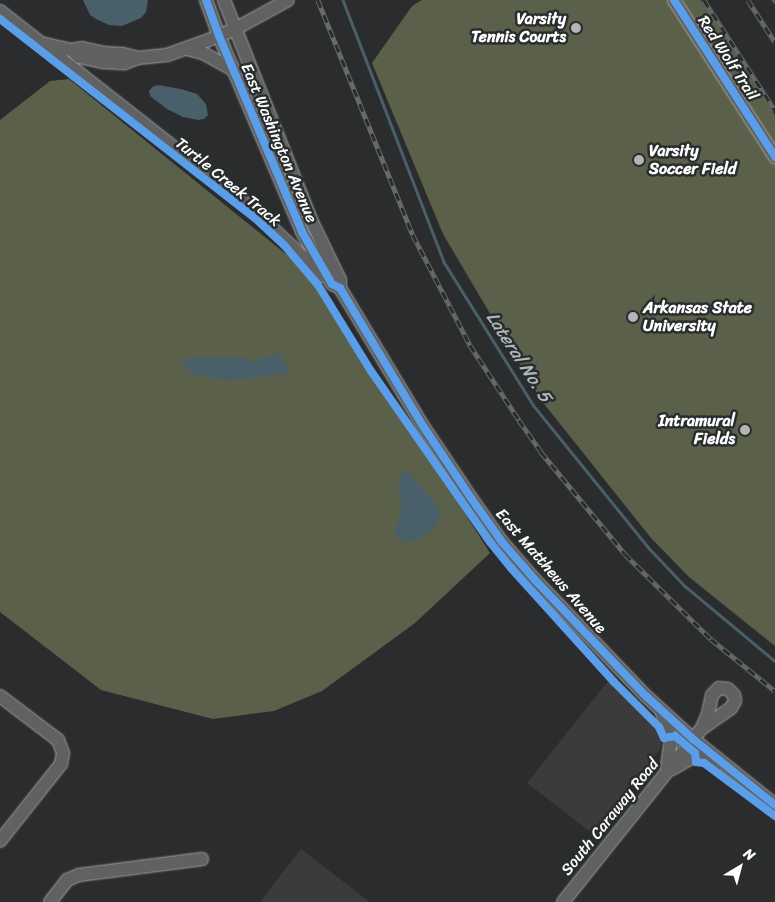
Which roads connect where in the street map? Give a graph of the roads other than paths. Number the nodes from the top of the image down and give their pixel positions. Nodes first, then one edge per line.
1 (206, 0) edge
2 (224, 0) edge
3 (288, 0) edge
4 (674, 0) edge
5 (0, 11) edge
6 (235, 29) junction
7 (219, 36) junction
8 (39, 42) junction
9 (187, 48) junction
10 (234, 70) junction
11 (775, 157) edge
12 (336, 286) junction
13 (0, 696) edge
14 (659, 709) junction
15 (702, 728) dead end
16 (693, 739) junction
17 (732, 771) junction
18 (666, 773) junction
19 (775, 805) edge
20 (0, 840) edge
21 (202, 859) dead end
22 (50, 902) edge
23 (562, 902) edge

1 - 7 street, East Washington Avenue
2 - 6 street, East Washington Avenue
3 - 6 street
4 - 11 street, Red Wolf Trail
5 - 8 street
6 - 7 street
6 - 12 street, East Washington Avenue
7 - 9 street
7 - 10 street, East Washington Avenue
8 - 9 street
8 - 12 street
9 - 10 street
10 - 12 street, East Washington Avenue
12 - 14 street, East Matthews Avenue
13 - 20 street
14 - 16 street, East Matthews Avenue
14 - 18 street
15 - 16 street, South Caraway Road
16 - 17 street, East Matthews Avenue
16 - 18 street, South Caraway Road
17 - 18 street
17 - 19 street, East Matthews Avenue
18 - 23 street, South Caraway Road
21 - 22 street

